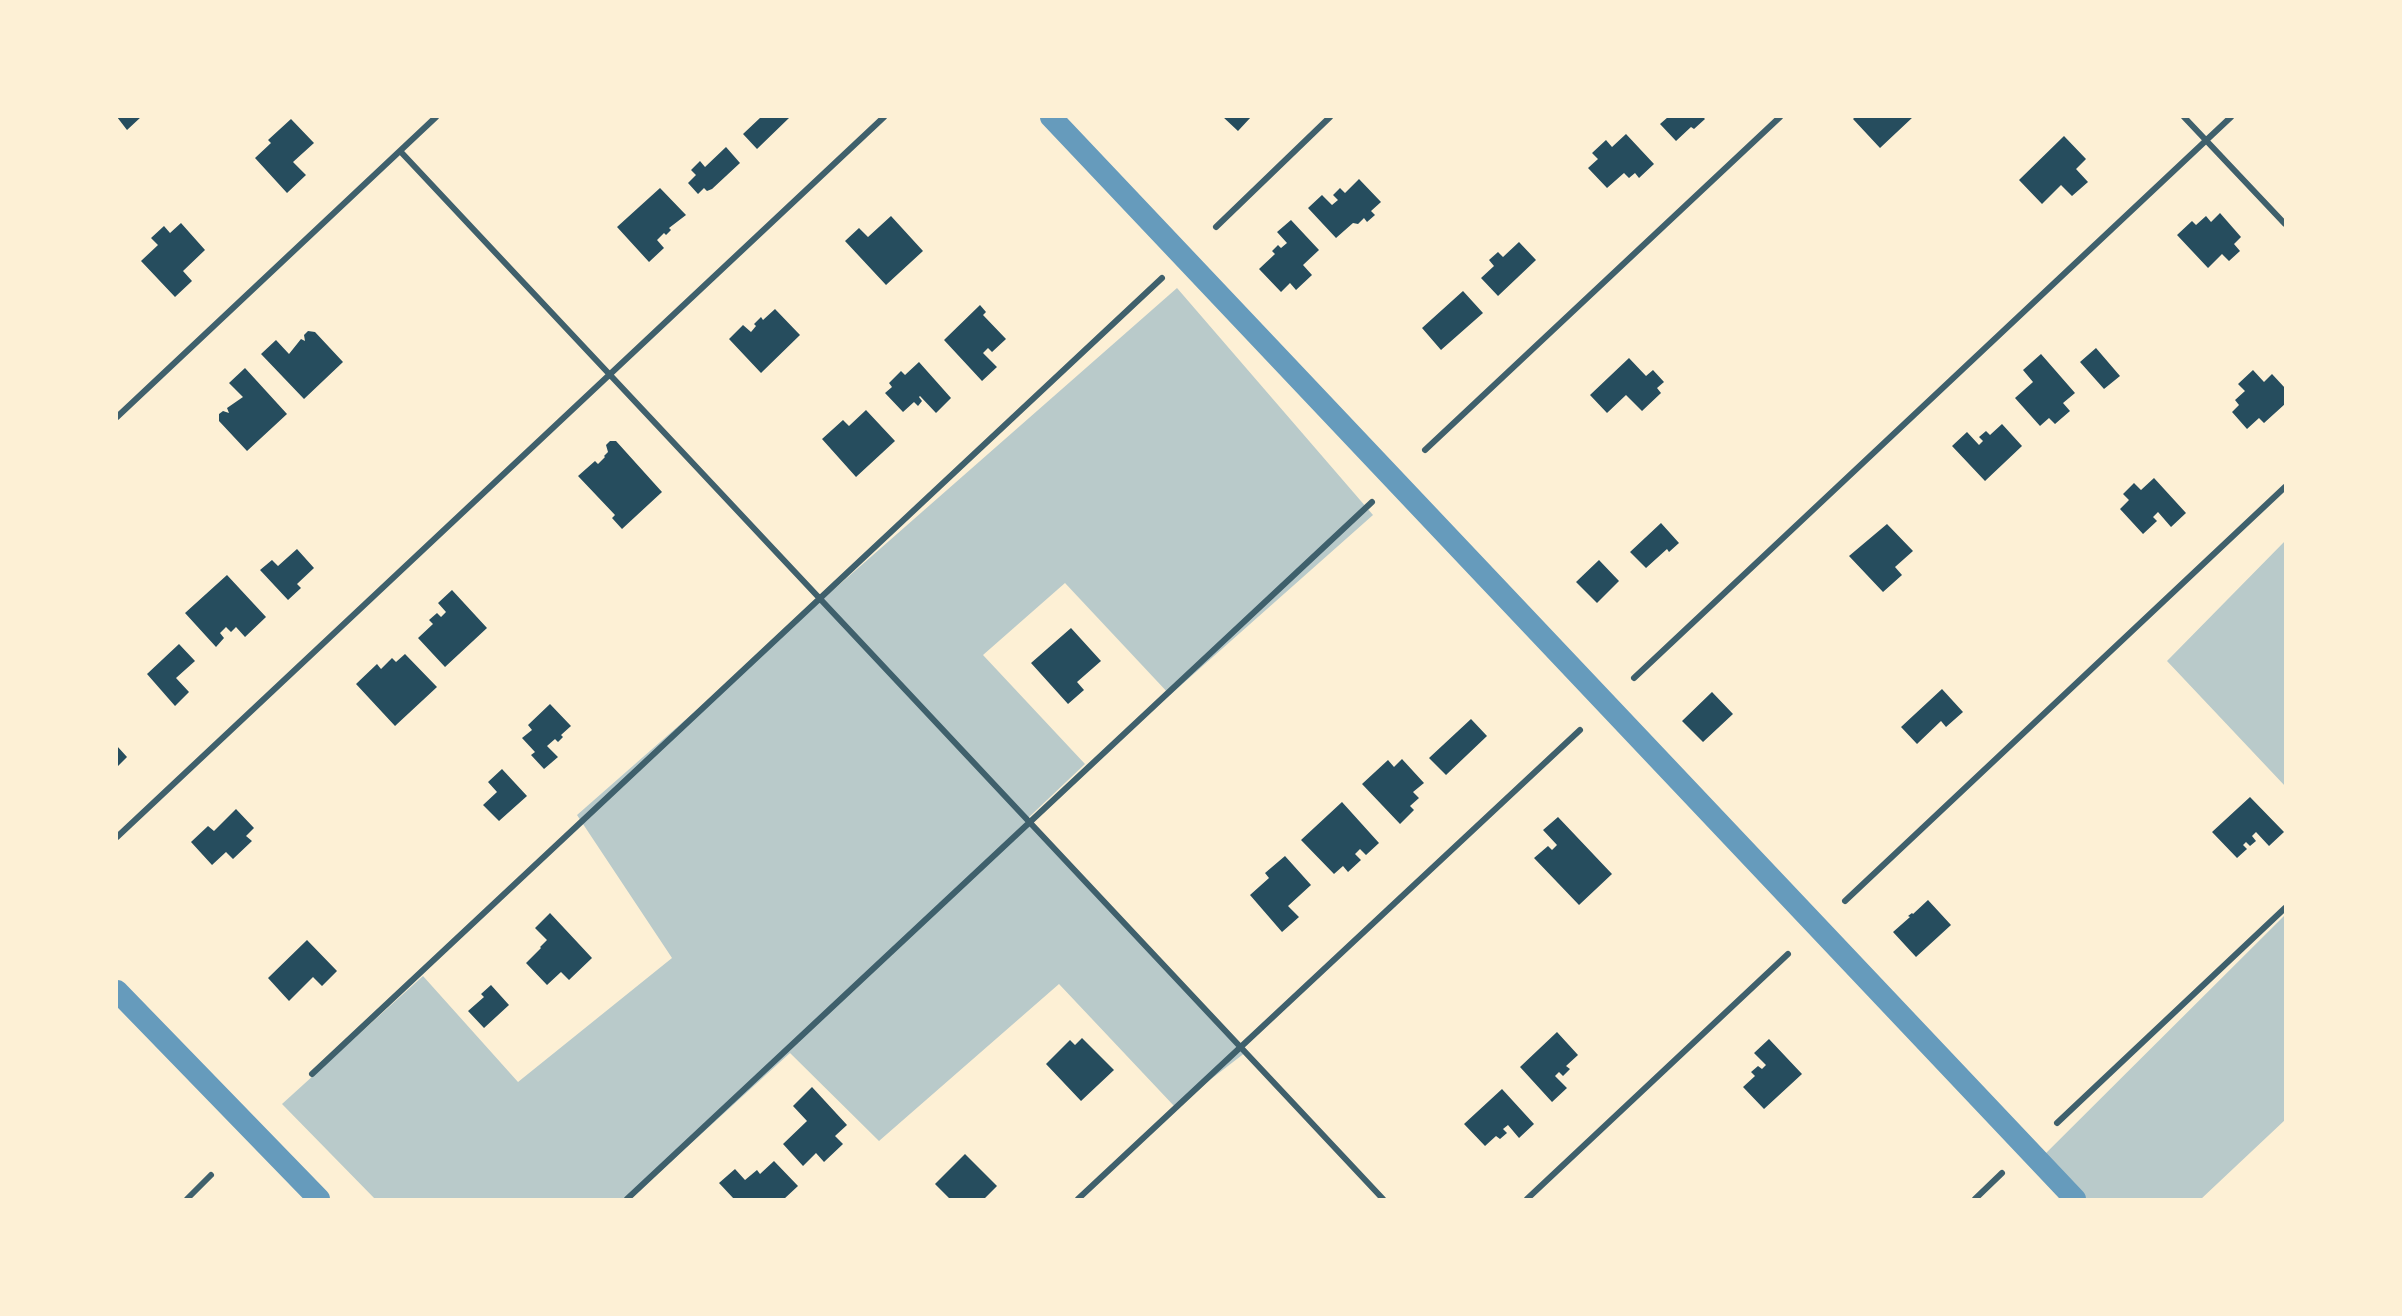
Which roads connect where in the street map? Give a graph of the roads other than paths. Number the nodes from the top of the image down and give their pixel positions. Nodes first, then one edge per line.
1 (436, 117) edge
2 (884, 117) edge
3 (1330, 117) edge
4 (1780, 117) edge
5 (2184, 117) edge
6 (2231, 117) edge
7 (2206, 140) junction
8 (400, 151) junction
9 (2285, 224) edge
10 (1216, 227) dead end
11 (1162, 278) dead end
12 (610, 373) junction
13 (117, 417) edge
14 (1425, 450) dead end
15 (2285, 487) edge
16 (1372, 502) dead end
17 (820, 599) junction
18 (1634, 678) dead end
19 (1580, 730) dead end
20 (1030, 821) junction
21 (117, 837) edge
22 (1845, 901) dead end
23 (2285, 908) edge
24 (1788, 954) dead end
25 (1241, 1046) junction
26 (312, 1074) dead end
27 (2057, 1122) dead end
28 (2002, 1173) dead end
29 (211, 1175) dead end
30 (187, 1199) edge
31 (627, 1199) edge
32 (1078, 1199) edge
33 (1383, 1199) edge
34 (1527, 1199) edge
35 (1975, 1199) edge

1 - 8 street
2 - 12 street
3 - 10 street
4 - 14 street
5 - 7 street
6 - 7 street
7 - 9 street
7 - 18 street
8 - 12 street
8 - 13 street
11 - 17 street
12 - 17 street
12 - 21 street
15 - 22 street
16 - 20 street
17 - 20 street
17 - 26 street
19 - 25 street
20 - 25 street
20 - 31 street
23 - 27 street
24 - 34 street
25 - 32 street
25 - 33 street
28 - 35 street
29 - 30 street

